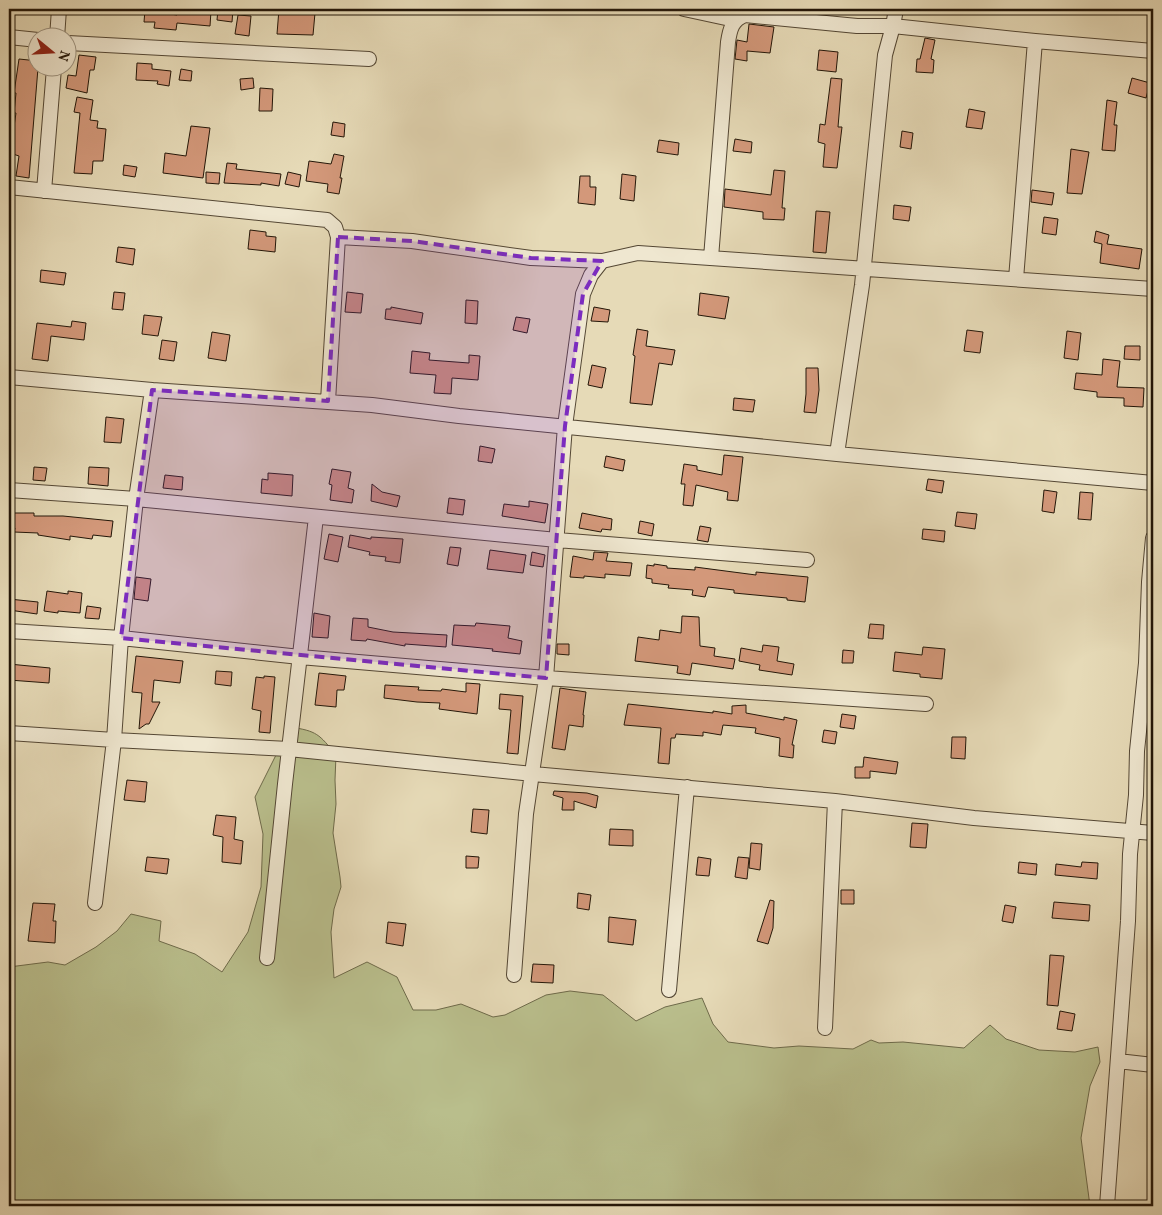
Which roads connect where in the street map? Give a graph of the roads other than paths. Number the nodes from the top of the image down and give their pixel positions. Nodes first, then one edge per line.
1 (59, 9) edge
2 (684, 9) edge
3 (896, 9) edge
4 (768, 13) edge
5 (735, 20) junction
6 (894, 26) junction
7 (58, 28) edge
8 (9, 37) edge
9 (28, 39) edge
10 (1035, 41) junction
11 (78, 44) edge
12 (1153, 51) edge
13 (368, 59) dead end
14 (53, 78) edge
15 (9, 187) edge
16 (44, 191) junction
17 (338, 237) junction
18 (711, 258) junction
19 (602, 261) junction
20 (864, 269) junction
21 (1016, 279) junction
22 (1153, 289) edge
23 (9, 377) edge
24 (152, 390) junction
25 (328, 401) junction
26 (566, 426) junction
27 (837, 454) junction
28 (1153, 482) edge
29 (9, 490) edge
30 (136, 499) junction
31 (316, 517) junction
32 (1153, 538) edge
33 (556, 540) junction
34 (1152, 556) edge
35 (807, 560) dead end
36 (9, 631) edge
37 (120, 638) junction
38 (300, 657) junction
39 (546, 678) junction
40 (926, 704) dead end
41 (9, 732) edge
42 (114, 740) junction
43 (290, 749) junction
44 (533, 774) junction
45 (688, 787) junction
46 (835, 801) junction
47 (1132, 832) junction
48 (1153, 833) edge
49 (95, 903) dead end
50 (267, 958) dead end
51 (514, 975) dead end
52 (669, 990) dead end
53 (825, 1028) dead end
54 (1118, 1061) junction
55 (1153, 1065) edge
56 (1107, 1206) edge

1 - 7 street
2 - 5 street
3 - 6 street
4 - 5 street
4 - 6 street
5 - 18 street
6 - 10 street
6 - 20 street
8 - 9 street
10 - 12 street
10 - 21 street
11 - 13 street
14 - 16 street
15 - 16 street
16 - 17 street
17 - 19 street
17 - 25 street
18 - 19 street
18 - 20 street
19 - 26 street
20 - 21 street
20 - 27 street
21 - 22 street
23 - 24 street
24 - 25 street
24 - 30 street
25 - 26 street
26 - 27 street
26 - 33 street
27 - 28 street
29 - 30 street
30 - 31 street
30 - 37 street
31 - 33 street
31 - 38 street
32 - 34 street
33 - 35 street
33 - 39 street
34 - 47 street
36 - 37 street
37 - 38 street
37 - 42 street
38 - 39 street
38 - 43 street
39 - 40 street
39 - 44 street
41 - 42 street
42 - 43 street
42 - 49 street
43 - 44 street
43 - 50 street
44 - 45 street
44 - 51 street
45 - 46 street
45 - 52 street
46 - 47 street
46 - 53 street
47 - 48 street
47 - 54 street
54 - 55 street
54 - 56 street

